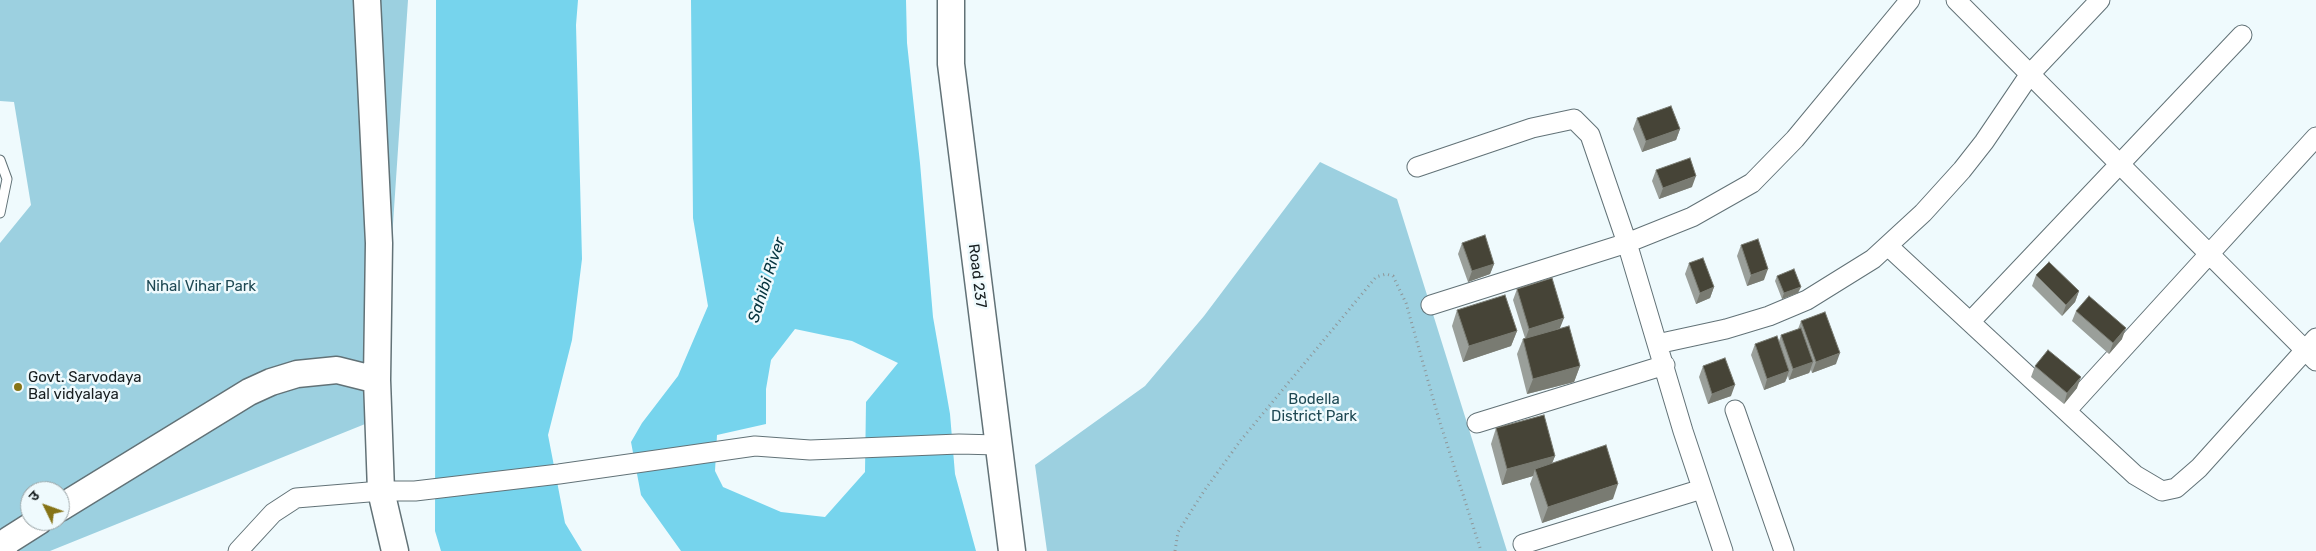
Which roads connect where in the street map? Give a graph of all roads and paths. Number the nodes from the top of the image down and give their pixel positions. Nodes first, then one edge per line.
1 (367, 0) edge
2 (951, 0) edge
3 (1910, 0) edge
4 (1956, 0) edge
5 (2100, 0) edge
6 (2242, 35) dead end
7 (2030, 74) junction
8 (2316, 137) edge
9 (0, 160) edge
10 (2120, 164) junction
11 (1417, 167) dead end
12 (0, 214) edge
13 (1627, 243) junction
14 (1888, 246) junction
15 (2210, 255) junction
16 (1431, 305) dead end
17 (1970, 322) junction
18 (1657, 344) junction
19 (2312, 349) edge
20 (1665, 365) junction
21 (377, 380) junction
22 (1736, 410) dead end
23 (2066, 411) junction
24 (1477, 422) dead end
25 (998, 444) junction
26 (1702, 489) junction
27 (381, 491) junction
28 (70, 502) edge
29 (23, 531) edge
30 (1523, 544) dead end
31 (0, 550) edge
32 (238, 551) edge
33 (394, 551) edge
34 (1012, 551) edge
35 (1175, 551) edge
36 (1481, 551) edge
37 (1723, 551) edge
38 (1784, 551) edge

1 - 21 street
2 - 25 street, Road 237
3 - 13 street
4 - 7 street
5 - 7 street
6 - 10 street
7 - 10 street
7 - 14 street
8 - 15 street
9 - 12 lane
10 - 15 street
10 - 17 street
11 - 13 street
13 - 16 street
13 - 18 street
14 - 17 street
14 - 18 street
15 - 19 street
15 - 23 street
17 - 23 street
18 - 20 street
19 - 23 street
20 - 24 street
20 - 26 street
21 - 27 street
21 - 28 street
22 - 38 street
25 - 27 street
25 - 34 street, Road 237
26 - 30 street
26 - 37 street
27 - 32 street
27 - 33 street
29 - 31 street
35 - 36 path

